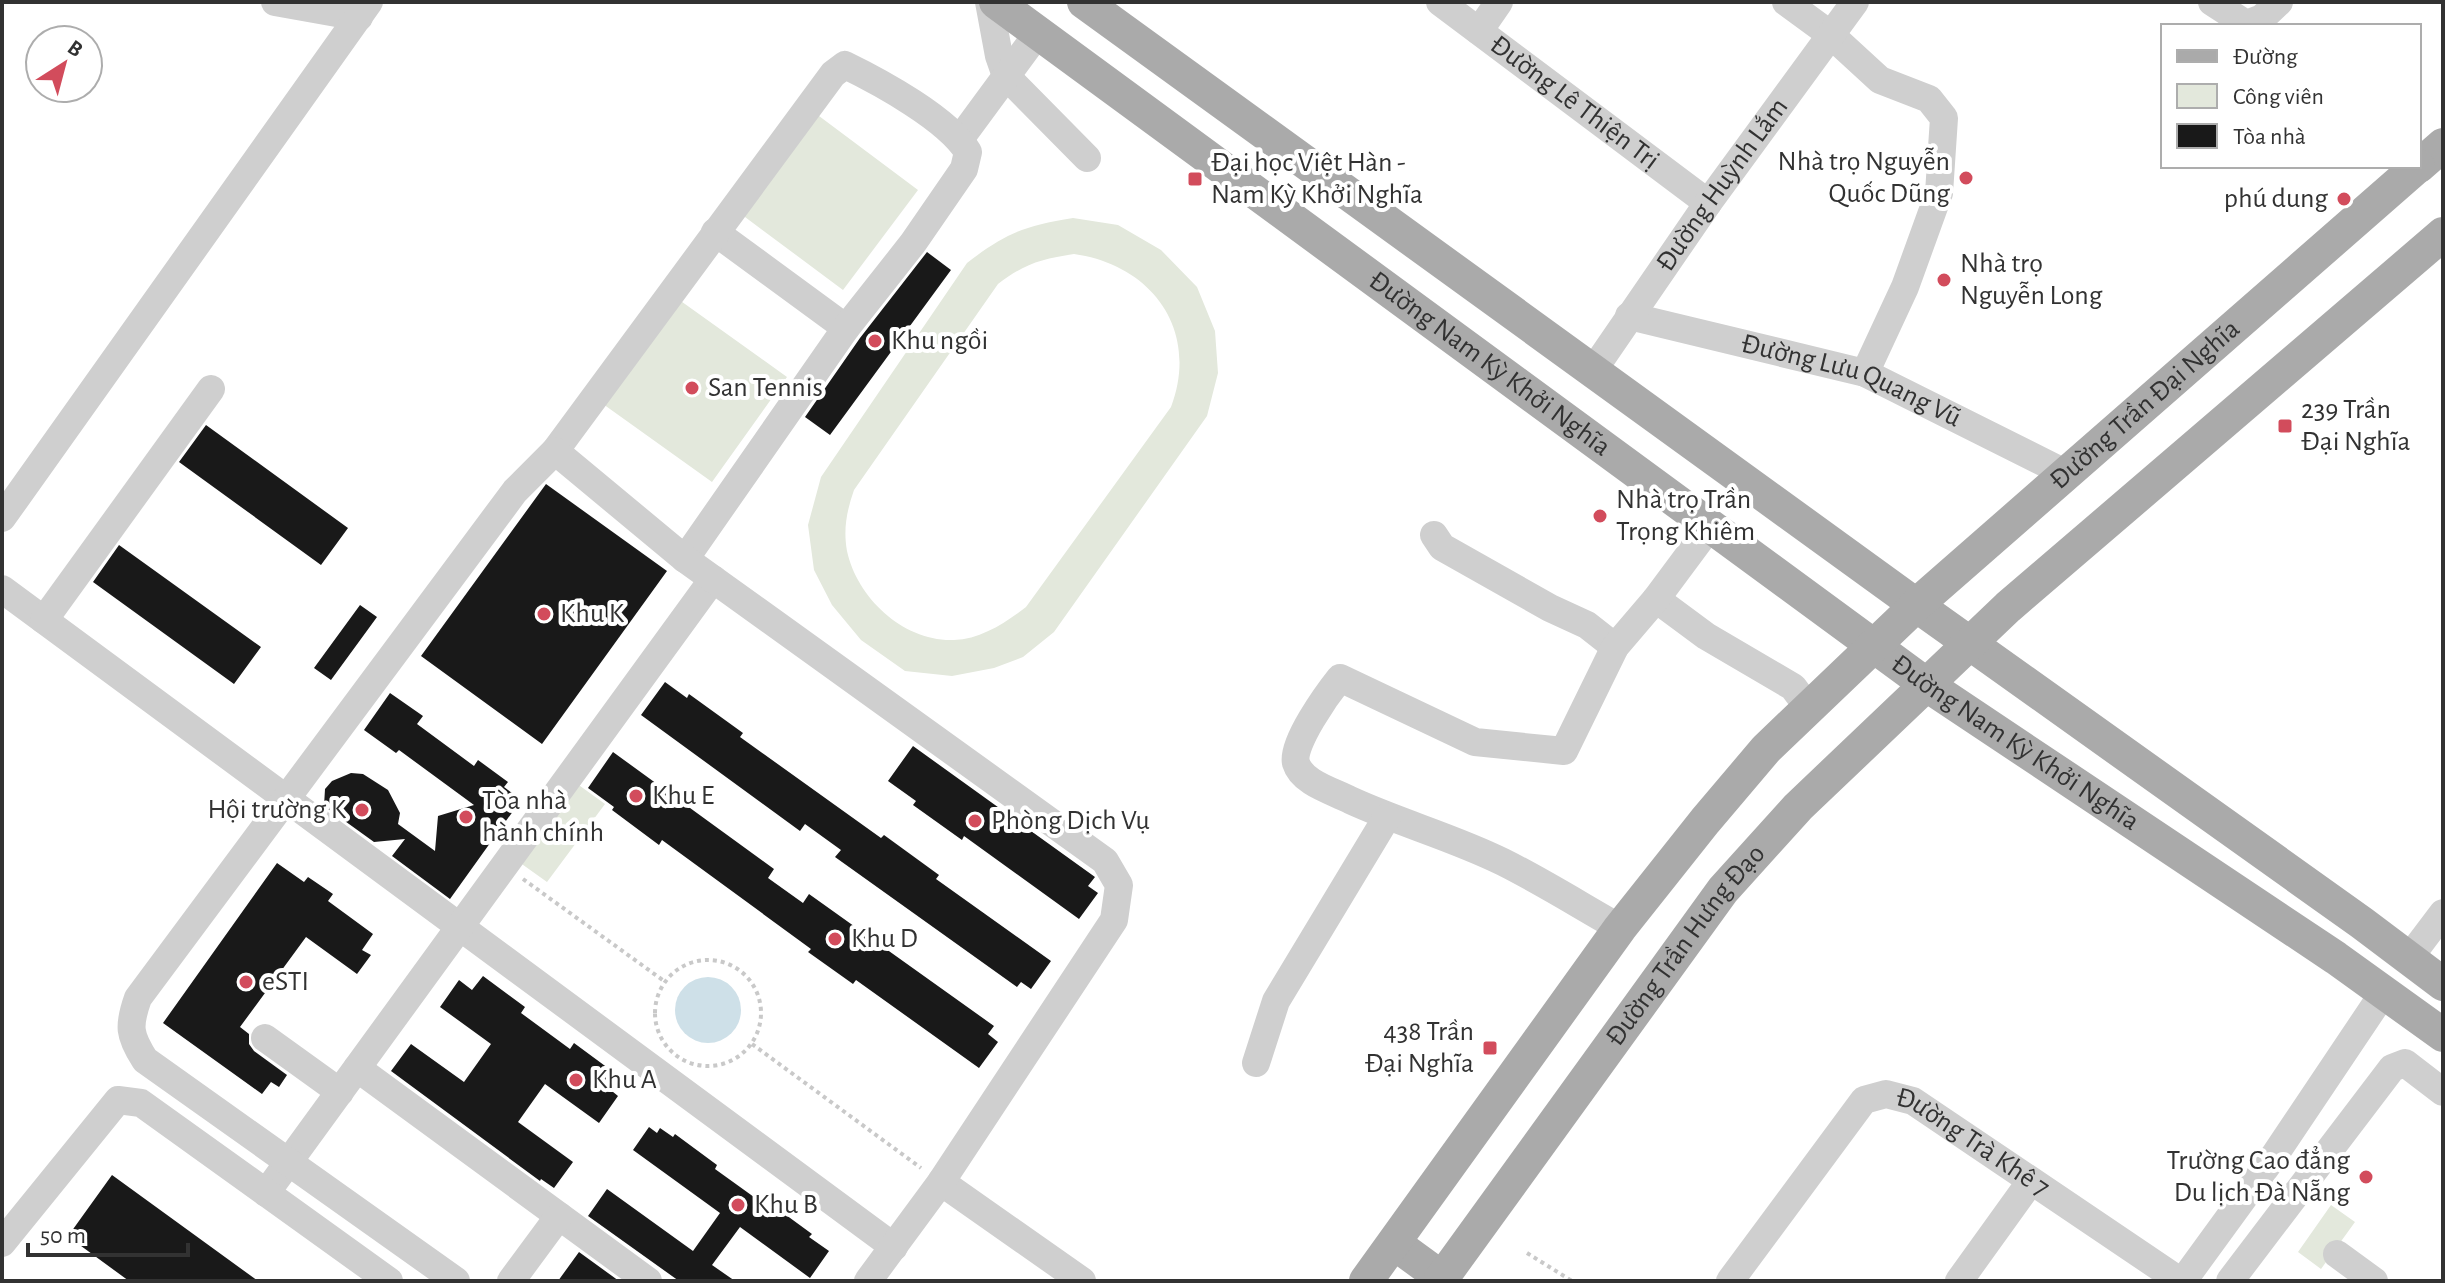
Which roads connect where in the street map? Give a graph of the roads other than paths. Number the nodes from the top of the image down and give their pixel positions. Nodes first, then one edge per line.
1 (275, 2) edge
2 (989, 2) edge
3 (996, 2) edge
4 (1084, 2) edge
5 (1440, 2) edge
6 (1499, 2) edge
7 (1786, 2) edge
8 (1855, 2) edge
9 (2212, 2) edge
10 (2279, 2) edge
11 (364, 9) edge
12 (1479, 31) junction
13 (1038, 33) junction
14 (1831, 35) junction
15 (1006, 76) junction
16 (960, 139) junction
17 (2443, 145) edge
18 (1087, 158) dead end
19 (2421, 164) edge
20 (2417, 168) edge
21 (1708, 203) junction
22 (715, 232) junction
23 (2443, 234) edge
24 (1629, 316) junction
25 (846, 328) junction
26 (1592, 372) junction
27 (1865, 373) junction
28 (211, 389) dead end
29 (555, 451) junction
30 (2065, 473) junction
31 (2, 518) edge
32 (1711, 525) junction
33 (1434, 535) dead end
34 (685, 559) junction
35 (713, 579) junction
36 (2, 589) edge
37 (1656, 599) junction
38 (1916, 605) junction
39 (44, 620) junction
40 (1873, 644) junction
41 (1970, 644) junction
42 (1615, 647) junction
43 (1927, 685) junction
44 (1808, 707) junction
45 (288, 799) junction
46 (1387, 817) junction
47 (2443, 913) edge
48 (459, 928) junction
49 (1620, 928) junction
50 (2409, 958) junction
51 (2443, 984) edge
52 (2384, 992) junction
53 (2443, 1035) edge
54 (265, 1038) dead end
55 (1256, 1063) dead end
56 (357, 1068) junction
57 (340, 1092) junction
58 (2443, 1092) edge
59 (290, 1161) junction
60 (2031, 1181) junction
61 (941, 1182) junction
62 (266, 1193) junction
63 (559, 1216) junction
64 (2, 1243) edge
65 (1394, 1243) junction
66 (894, 1247) junction
67 (2337, 1254) dead end
68 (1740, 1278) edge
69 (1441, 1280) edge
70 (389, 1281) edge
71 (456, 1281) edge
72 (511, 1281) edge
73 (648, 1281) edge
74 (868, 1281) edge
75 (1082, 1281) edge
76 (1366, 1281) edge
77 (1959, 1281) edge
78 (2182, 1281) edge
79 (2230, 1281) edge
80 (2374, 1281) edge

1 - 11 street
2 - 15 street
3 - 13 main road, Đường Nam Kỳ Khởi Nghĩa
4 - 26 main road, Đường Nam Kỳ Khởi Nghĩa
5 - 12 street, Đường Lê Thiện Trị
6 - 12 street
7 - 14 street
8 - 14 street, Đường Huỳnh Lắm
9 - 10 street
11 - 31 street
12 - 21 street, Đường Lê Thiện Trị
13 - 15 street
13 - 32 main road, Đường Nam Kỳ Khởi Nghĩa
14 - 21 street, Đường Huỳnh Lắm
14 - 27 street
15 - 16 street
15 - 18 street
16 - 22 street
16 - 25 street
17 - 19 main road, Đường Trần Đại Nghĩa
20 - 30 main road, Đường Trần Đại Nghĩa
21 - 24 street, Đường Huỳnh Lắm
22 - 25 street
22 - 29 street
23 - 41 main road
24 - 26 street, Đường Huỳnh Lắm
24 - 27 street, Đường Lưu Quang Vũ
25 - 34 street
26 - 38 main road, Đường Nam Kỳ Khởi Nghĩa
27 - 30 street, Đường Lưu Quang Vũ
28 - 39 street
29 - 34 street
29 - 45 street
30 - 38 main road, Đường Trần Đại Nghĩa
32 - 37 street
32 - 40 main road, Đường Nam Kỳ Khởi Nghĩa
33 - 42 street
34 - 35 street
35 - 48 street
35 - 61 street
36 - 39 street
37 - 42 street
37 - 44 street
38 - 40 main road, Đường Trần Đại Nghĩa
38 - 41 main road, Đường Nam Kỳ Khởi Nghĩa
39 - 45 street
40 - 43 main road, Đường Nam Kỳ Khởi Nghĩa
40 - 44 main road, Đường Trần Hưng Đạo
41 - 43 main road, Đường Trần Hưng Đạo
41 - 50 main road, Đường Nam Kỳ Khởi Nghĩa
42 - 46 street
43 - 52 main road, Đường Nam Kỳ Khởi Nghĩa
43 - 69 main road, Đường Trần Hưng Đạo
44 - 49 main road, Đường Trần Hưng Đạo
45 - 48 street
45 - 59 street
46 - 49 street
46 - 55 street
47 - 50 street
48 - 56 street
48 - 66 street
49 - 65 main road, Đường Trần Hưng Đạo
50 - 51 main road, Đường Nam Kỳ Khởi Nghĩa
50 - 52 main road
52 - 53 main road, Đường Nam Kỳ Khởi Nghĩa
52 - 78 street
54 - 57 street
56 - 57 street
56 - 63 street
57 - 59 street
58 - 79 street
59 - 62 street
59 - 71 street
60 - 68 street, Đường Trà Khê 7
60 - 77 street
60 - 78 street, Đường Trà Khê 7
61 - 66 street
61 - 75 street
62 - 64 street
62 - 70 street
63 - 72 street
63 - 73 street
65 - 69 main road
65 - 76 main road, Đường Trần Hưng Đạo
66 - 74 street
67 - 80 street

